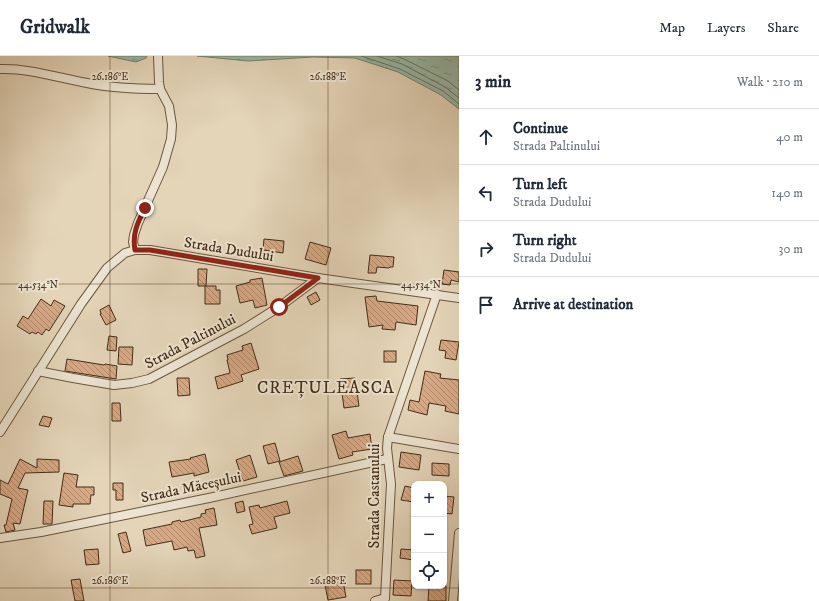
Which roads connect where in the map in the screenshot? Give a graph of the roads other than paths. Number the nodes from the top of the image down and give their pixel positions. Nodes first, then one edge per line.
1 (158, 56) edge
2 (0, 69) edge
3 (160, 89) junction
4 (135, 250) junction
5 (318, 278) junction
6 (437, 294) junction
7 (459, 298) edge
8 (38, 371) junction
9 (0, 432) edge
10 (388, 437) junction
11 (459, 449) edge
12 (387, 459) junction
13 (459, 533) edge
14 (0, 538) edge
15 (386, 600) edge
16 (375, 601) edge
17 (453, 601) edge

1 - 3 street
2 - 3 street
3 - 4 street
4 - 5 street, Strada Dudului
4 - 8 street
5 - 6 street, Strada Dudului
5 - 8 street, Strada Paltinului
6 - 7 street, Strada Dudului
6 - 10 street, Strada Castanului
8 - 9 street
10 - 11 street
10 - 12 street, Strada Castanului
12 - 14 street, Strada Măceșului
12 - 15 street, Strada Castanului
13 - 17 street
15 - 16 street, Strada Castanului

